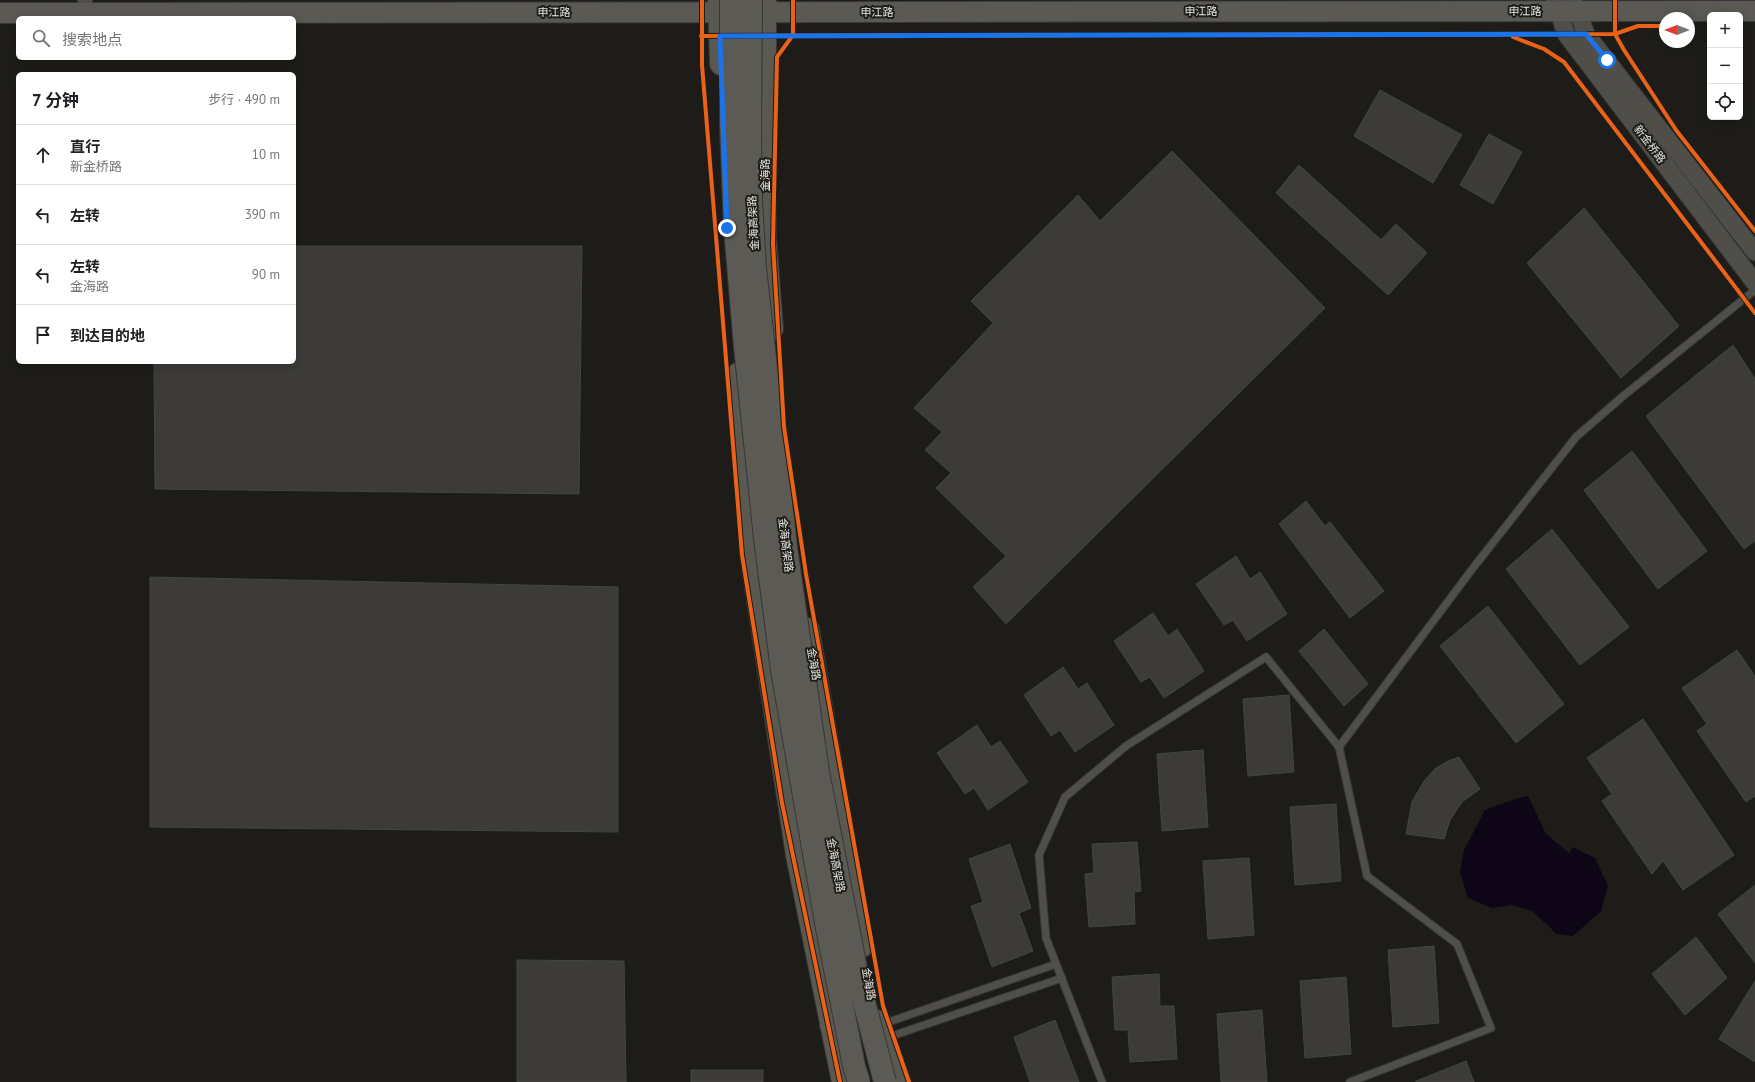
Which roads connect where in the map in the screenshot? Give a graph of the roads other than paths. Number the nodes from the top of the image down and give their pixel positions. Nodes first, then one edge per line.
1 (723, 4) edge
2 (760, 4) edge
3 (1566, 5) edge
4 (85, 7) edge
5 (1755, 11) edge
6 (0, 13) edge
7 (1755, 252) edge
8 (1755, 282) edge
9 (1755, 290) edge
10 (1339, 747) junction
11 (1056, 964) junction
12 (1062, 978) junction
13 (831, 1024) junction
14 (881, 1032) junction
15 (843, 1082) edge
16 (849, 1082) edge
17 (859, 1082) edge
18 (885, 1082) edge
19 (900, 1082) edge
20 (1102, 1082) edge
21 (1350, 1082) edge

1 - 2 main road, 申江路
1 - 4 main road, 申江路
1 - 13 main road
1 - 17 highway, 金海高架路, bridge
2 - 3 main road, 申江路
2 - 14 main road, 金海路
2 - 18 highway, 金海高架路, bridge
3 - 5 main road, 申江路
3 - 7 street, 新金桥路
3 - 8 street, 新金桥路
4 - 6 main road, 申江路
9 - 10 lane
10 - 11 lane
10 - 21 lane
11 - 12 lane
11 - 14 lane
12 - 14 lane
12 - 20 lane
13 - 15 main road
13 - 16 highway
14 - 19 main road, 金海路

